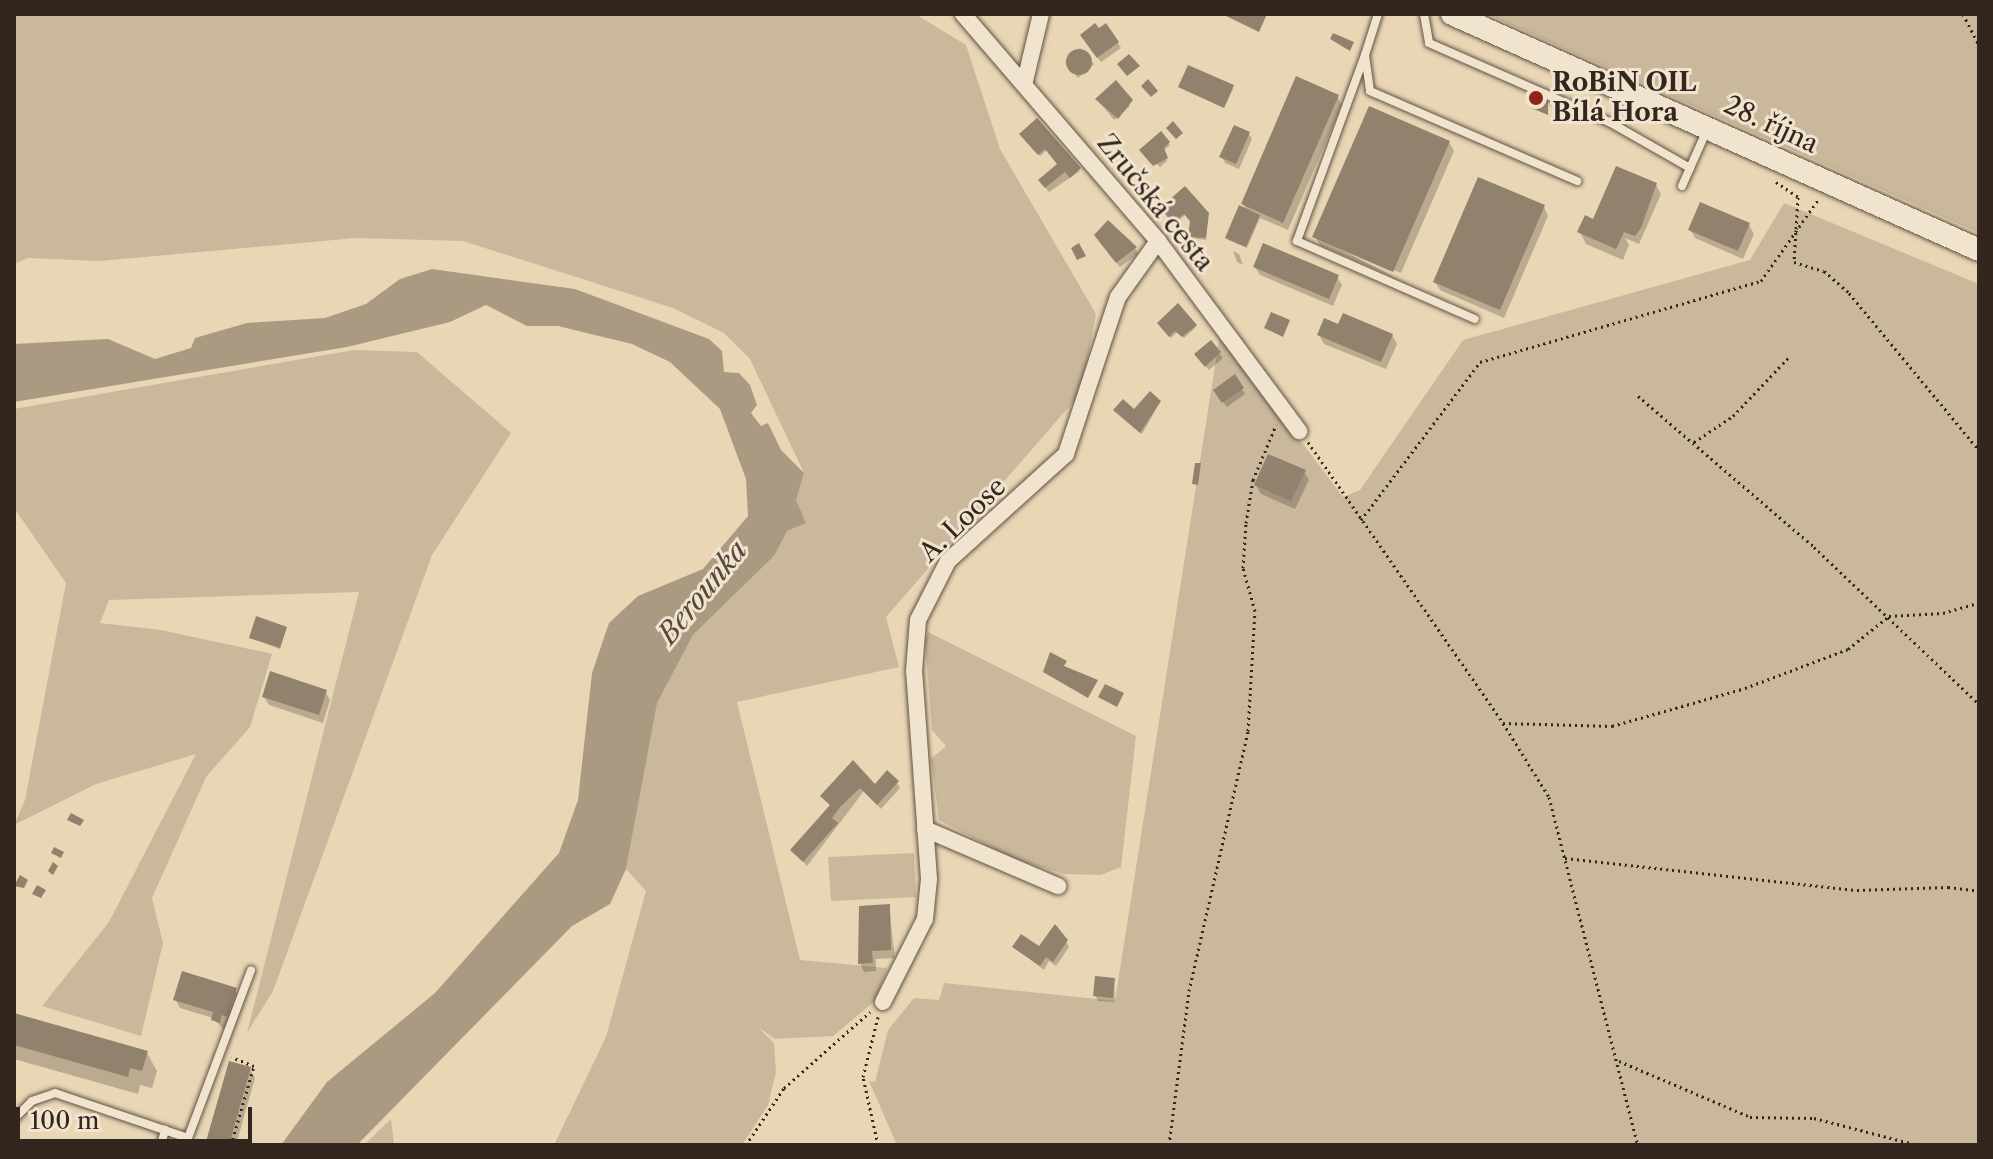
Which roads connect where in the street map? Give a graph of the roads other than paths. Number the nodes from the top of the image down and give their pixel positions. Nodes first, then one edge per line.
1 (963, 14) edge
2 (1041, 14) edge
3 (1378, 14) edge
4 (1424, 14) edge
5 (1452, 14) edge
6 (1365, 55) junction
7 (1025, 81) junction
8 (1708, 127) junction
9 (1690, 168) junction
10 (1577, 181) dead end
11 (1682, 186) dead end
12 (1158, 241) junction
13 (1979, 250) edge
14 (1475, 319) dead end
15 (1299, 431) road end
16 (925, 829) junction
17 (1058, 886) dead end
18 (251, 970) dead end
19 (883, 1002) road end
20 (14, 1119) edge
21 (165, 1130) junction
22 (161, 1145) edge

1 - 7 street, Zručská cesta
2 - 7 street
3 - 6 lane
4 - 9 lane
5 - 8 main road, 28. října
6 - 10 lane
6 - 14 lane
7 - 12 street, Zručská cesta
8 - 9 lane
8 - 13 main road, 28. října
9 - 11 lane
12 - 15 street, Zručská cesta
12 - 16 street, A. Loose
16 - 17 street
16 - 19 street, A. Loose
18 - 21 lane
20 - 21 lane
21 - 22 lane

